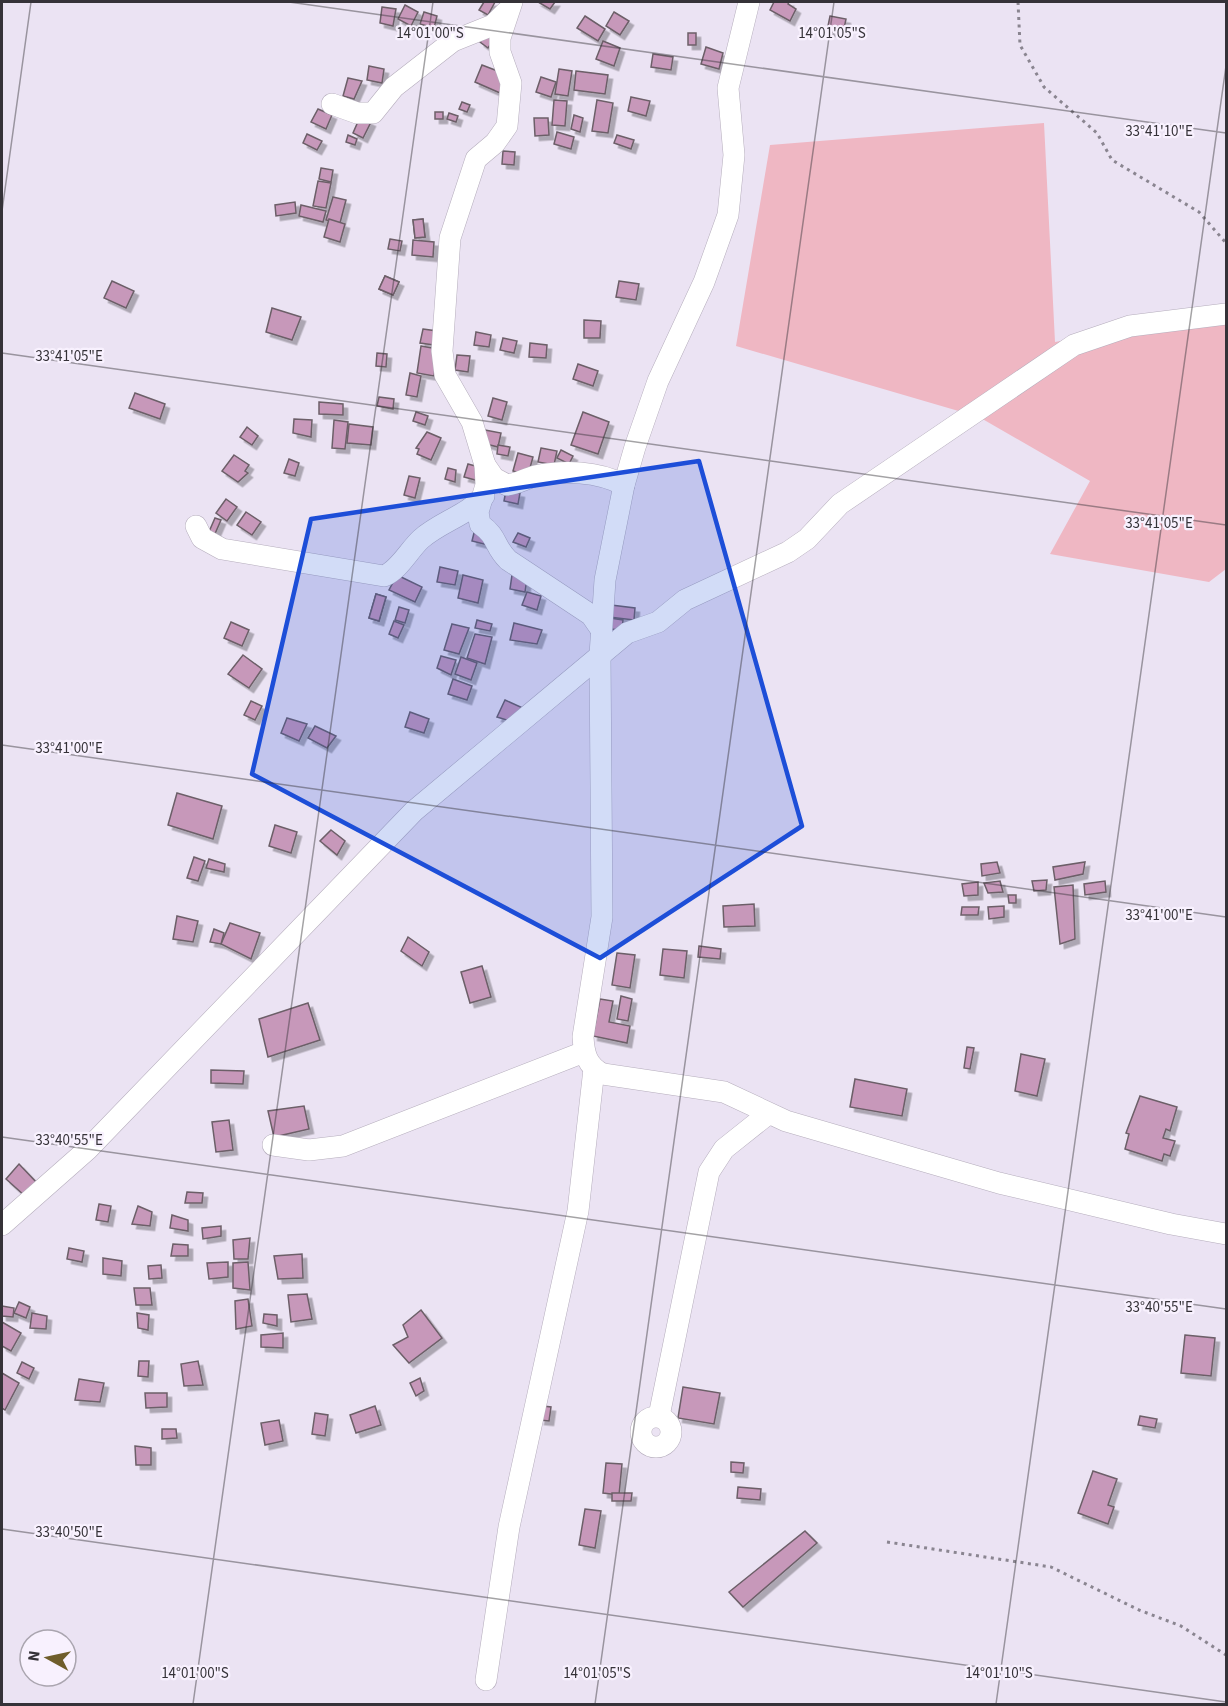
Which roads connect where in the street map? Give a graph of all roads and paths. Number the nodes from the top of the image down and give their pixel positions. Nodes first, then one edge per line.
1 (749, 2) edge
2 (1018, 2) edge
3 (509, 7) edge
4 (332, 104) dead end
5 (1227, 243) edge
6 (1227, 314) edge
7 (485, 465) junction
8 (624, 485) junction
9 (484, 496) junction
10 (196, 526) dead end
11 (600, 628) junction
12 (600, 655) junction
13 (589, 1060) junction
14 (768, 1114) junction
15 (273, 1145) dead end
16 (2, 1224) edge
17 (1227, 1234) edge
18 (659, 1416) dead end
19 (887, 1542) dead end
20 (1227, 1655) edge
21 (486, 1680) dead end

1 - 8 street
2 - 5 path
3 - 4 street
3 - 7 street
6 - 12 street
7 - 8 street
7 - 9 street
8 - 11 street
9 - 10 street
9 - 11 street
11 - 12 street
12 - 13 street
12 - 16 street
13 - 14 street
13 - 15 street
13 - 21 street
14 - 17 street
14 - 18 street
19 - 20 path

